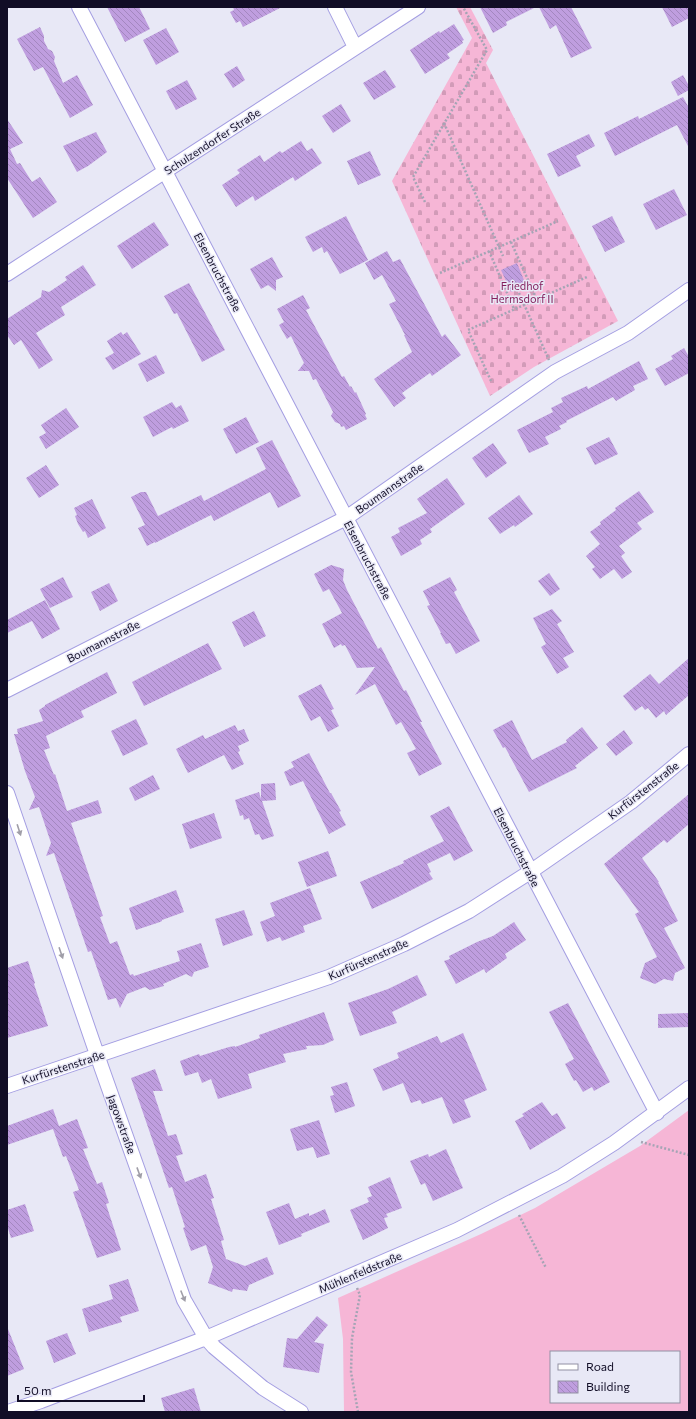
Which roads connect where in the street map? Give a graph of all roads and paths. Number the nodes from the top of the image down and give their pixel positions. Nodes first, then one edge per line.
1 (79, 7) edge
2 (335, 7) edge
3 (418, 7) edge
4 (463, 7) edge
5 (356, 47) junction
6 (444, 123) junction
7 (165, 172) junction
8 (425, 202) dead end
9 (558, 221) dead end
10 (511, 242) junction
11 (499, 247) junction
12 (489, 252) junction
13 (503, 256) dead end
14 (440, 273) dead end
15 (7, 274) edge
16 (587, 277) dead end
17 (689, 290) edge
18 (519, 293) dead end
19 (537, 300) junction
20 (525, 305) junction
21 (514, 309) junction
22 (550, 362) dead end
23 (491, 381) dead end
24 (346, 518) junction
25 (7, 690) edge
26 (689, 754) edge
27 (7, 793) edge
28 (530, 872) junction
29 (98, 1056) junction
30 (7, 1086) edge
31 (689, 1088) edge
32 (657, 1113) junction
33 (637, 1140) dead end
34 (689, 1155) edge
35 (517, 1211) dead end
36 (546, 1268) dead end
37 (356, 1285) dead end
38 (206, 1338) junction
39 (8, 1412) edge
40 (301, 1412) edge
41 (358, 1412) edge

1 - 7 street, Elsenbruchstraße
2 - 5 street
3 - 5 street, Schulzendorfer Straße
4 - 6 path
5 - 7 street, Schulzendorfer Straße
6 - 8 path
6 - 11 path
7 - 15 street, Schulzendorfer Straße
7 - 24 street, Elsenbruchstraße
9 - 10 path
10 - 11 path
10 - 19 path
11 - 12 path
11 - 13 path
12 - 14 path
12 - 21 path
16 - 19 path
17 - 24 street, Boumannstraße
18 - 20 path
19 - 20 path
20 - 21 path
20 - 22 path
21 - 23 path
24 - 25 street, Boumannstraße
24 - 28 street, Elsenbruchstraße
26 - 28 street, Kurfürstenstraße
27 -> 29 street, Jagowstraße
28 - 29 street, Kurfürstenstraße
28 - 32 street, Elsenbruchstraße
29 - 30 street, Kurfürstenstraße
29 -> 38 street, Jagowstraße
31 - 32 street, Mühlenfeldstraße
32 - 38 street, Mühlenfeldstraße
33 - 34 path
35 - 36 path
37 - 41 path
38 - 39 street, Mühlenfeldstraße
38 - 40 street, Jagowstraße

